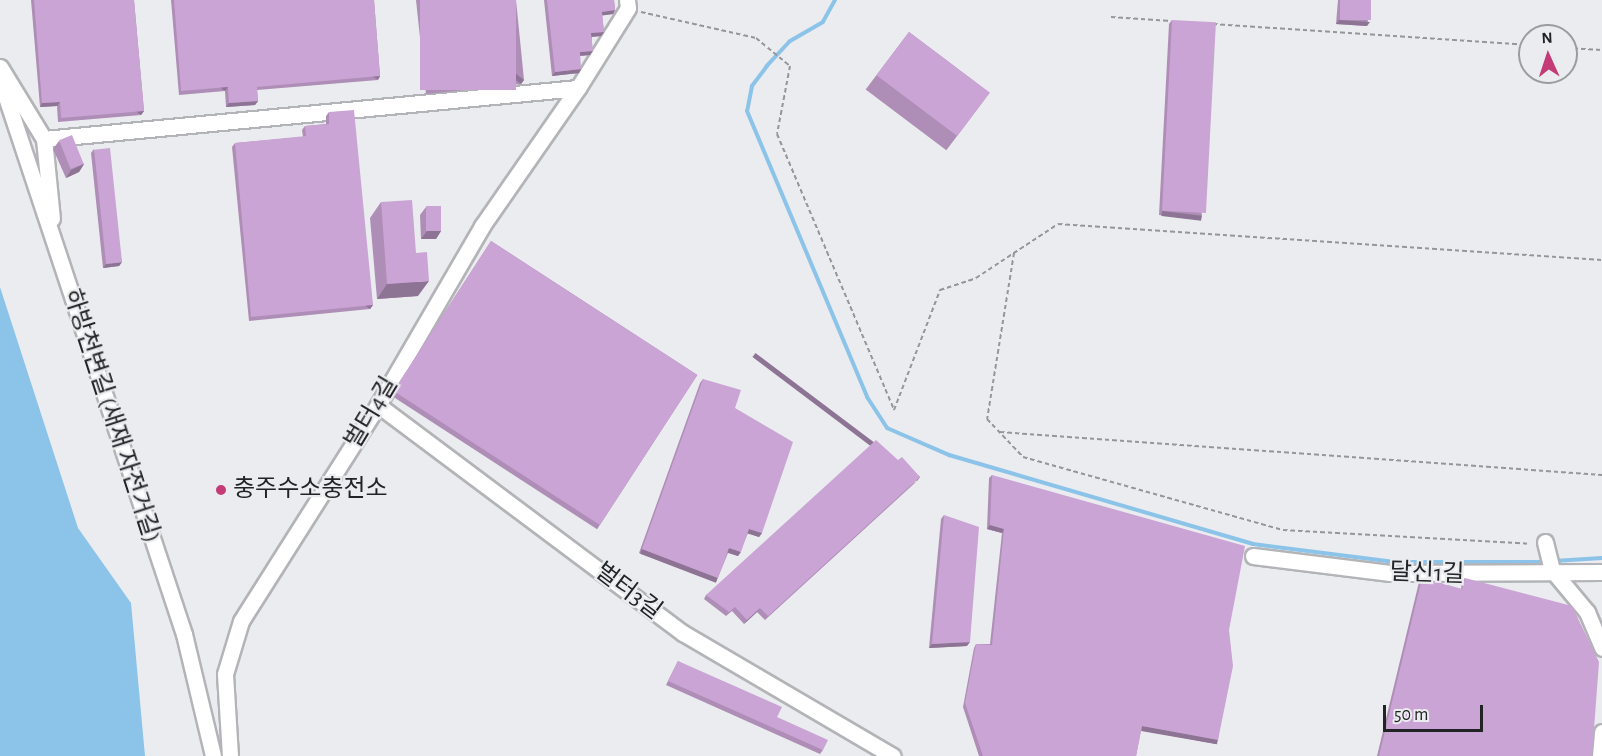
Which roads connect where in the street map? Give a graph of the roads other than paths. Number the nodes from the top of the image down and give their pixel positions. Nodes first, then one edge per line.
1 (627, 4) edge
2 (0, 67) edge
3 (0, 79) edge
4 (578, 88) junction
5 (44, 139) junction
6 (56, 249) junction
7 (378, 405) junction
8 (1545, 542) road end
9 (1253, 556) dead end
10 (1552, 570) junction
11 (1602, 572) edge
12 (1602, 648) edge
13 (1602, 732) edge
14 (213, 756) edge
15 (230, 756) edge
16 (893, 756) edge
17 (1600, 756) edge

1 - 4 street, 벌터4길
2 - 5 street
3 - 6 street, 하방천변길 (새재 자전거길)
4 - 5 street
4 - 7 street, 벌터4길
5 - 6 street
6 - 14 street, 하방천변길 (새재 자전거길)
7 - 15 street, 벌터4길
7 - 16 street, 벌터3길
8 - 10 street
9 - 10 street, 달신1길
10 - 11 street, 달신1길
10 - 12 street
13 - 17 street

